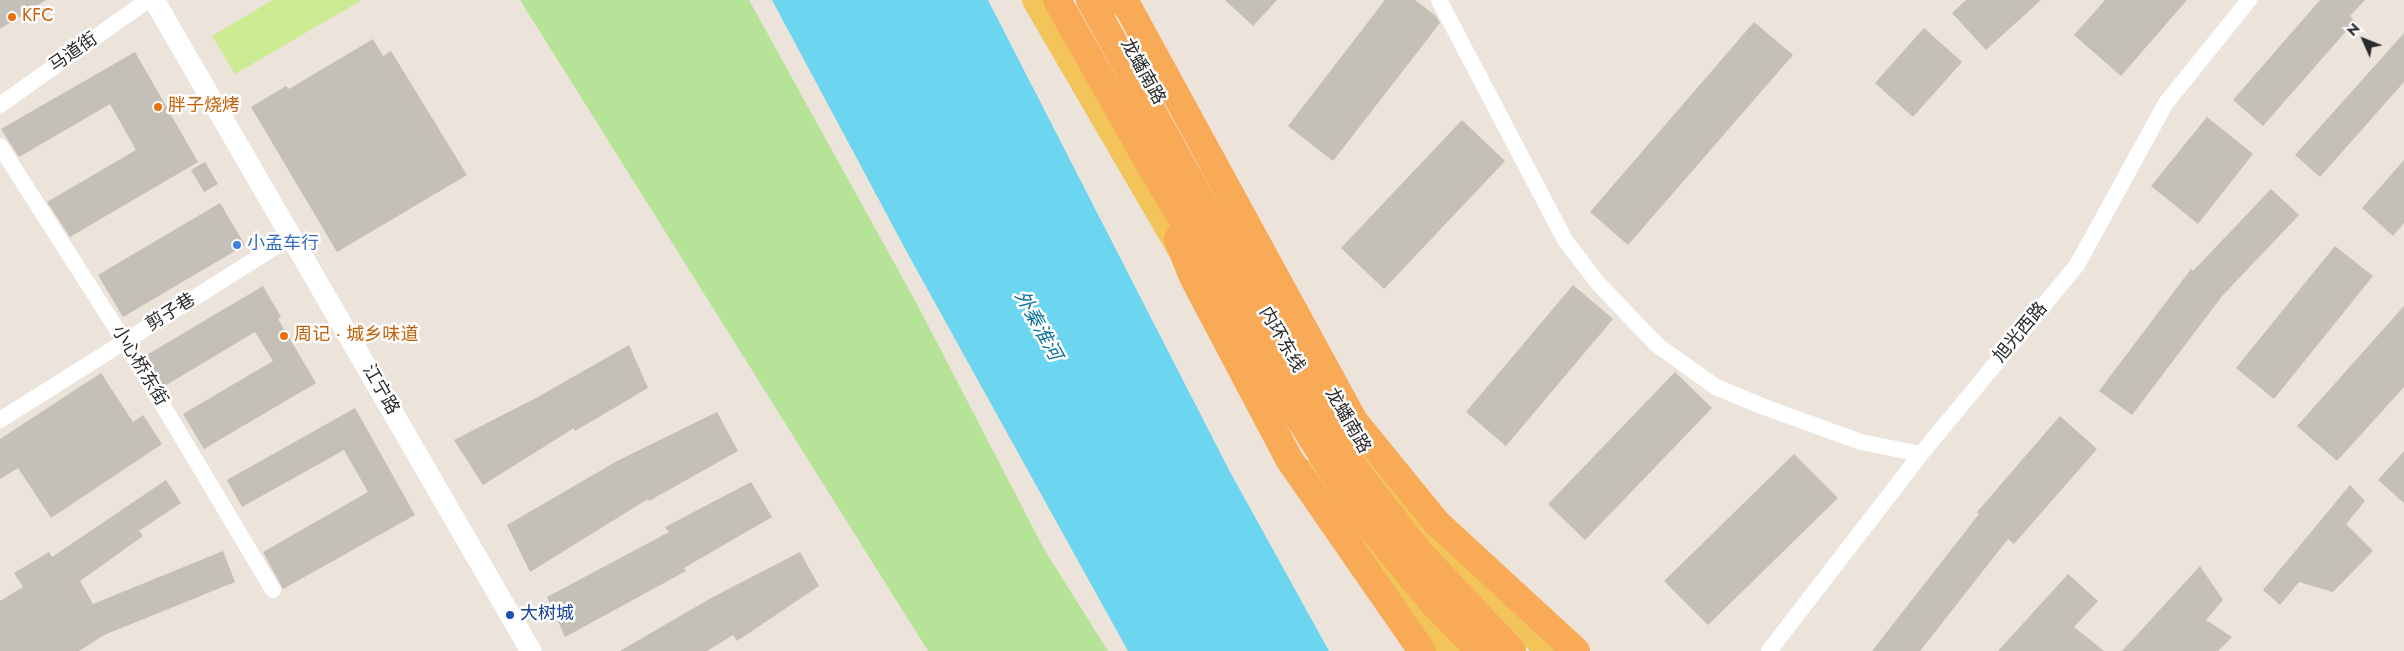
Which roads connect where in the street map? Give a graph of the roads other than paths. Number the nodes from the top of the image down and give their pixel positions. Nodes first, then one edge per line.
1 (148, 0) edge
2 (154, 0) edge
3 (1035, 0) edge
4 (1046, 0) edge
5 (1057, 0) edge
6 (1090, 0) edge
7 (1103, 0) edge
8 (1120, 0) edge
9 (1439, 0) edge
10 (2249, 0) edge
11 (1078, 38) junction
12 (0, 106) edge
13 (0, 146) edge
14 (1149, 163) junction
15 (291, 238) junction
16 (125, 342) junction
17 (0, 420) edge
18 (1921, 454) junction
19 (273, 590) dead end
20 (531, 651) edge
21 (1422, 651) edge
22 (1454, 651) edge
23 (1480, 651) edge
24 (1512, 651) edge
25 (1548, 651) edge
26 (1576, 651) edge
27 (1769, 651) edge

1 - 12 street, 马道街
2 - 15 street, 江宁路
3 - 22 main road
4 - 11 highway
5 - 11 highway, 内环东线
6 - 24 highway, 内环东线
7 - 25 main road, 龙蟠南路
8 - 26 highway
9 - 18 street
10 - 18 street, 旭光西路
11 - 14 highway, 内环东线
13 - 16 street, 小心桥东街
14 - 21 highway
14 - 23 highway, 内环东线
15 - 16 street, 剪子巷
15 - 20 street, 江宁路
16 - 17 street, 剪子巷
16 - 19 street, 小心桥东街
18 - 27 street, 旭光西路

